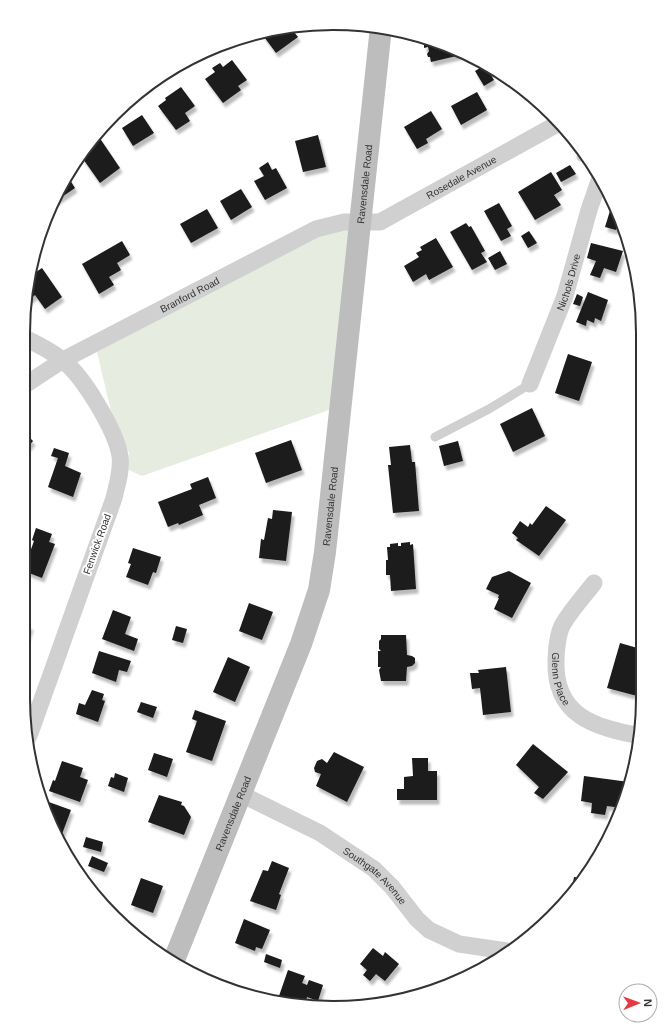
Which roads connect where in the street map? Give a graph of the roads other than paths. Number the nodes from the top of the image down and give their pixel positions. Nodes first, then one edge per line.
1 (380, 34) edge
2 (554, 126) edge
3 (597, 186) edge
4 (361, 221) junction
5 (30, 341) edge
6 (63, 360) junction
7 (30, 382) edge
8 (530, 384) joint
9 (435, 437) dead end
10 (594, 583) dead end
11 (32, 728) edge
12 (633, 735) edge
13 (241, 794) junction
14 (501, 950) edge
15 (175, 957) edge

1 - 4 main road, Ravensdale Road
2 - 4 street, Rosedale Avenue
3 - 8 street, Nichols Drive
4 - 6 street, Branford Road
4 - 13 main road, Ravensdale Road
5 - 6 street, Fenwick Road
6 - 7 street, Branford Road
6 - 11 street, Fenwick Road
8 - 9 lane
10 - 12 street, Glenn Place
13 - 14 street, Southgate Avenue
13 - 15 main road, Ravensdale Road

